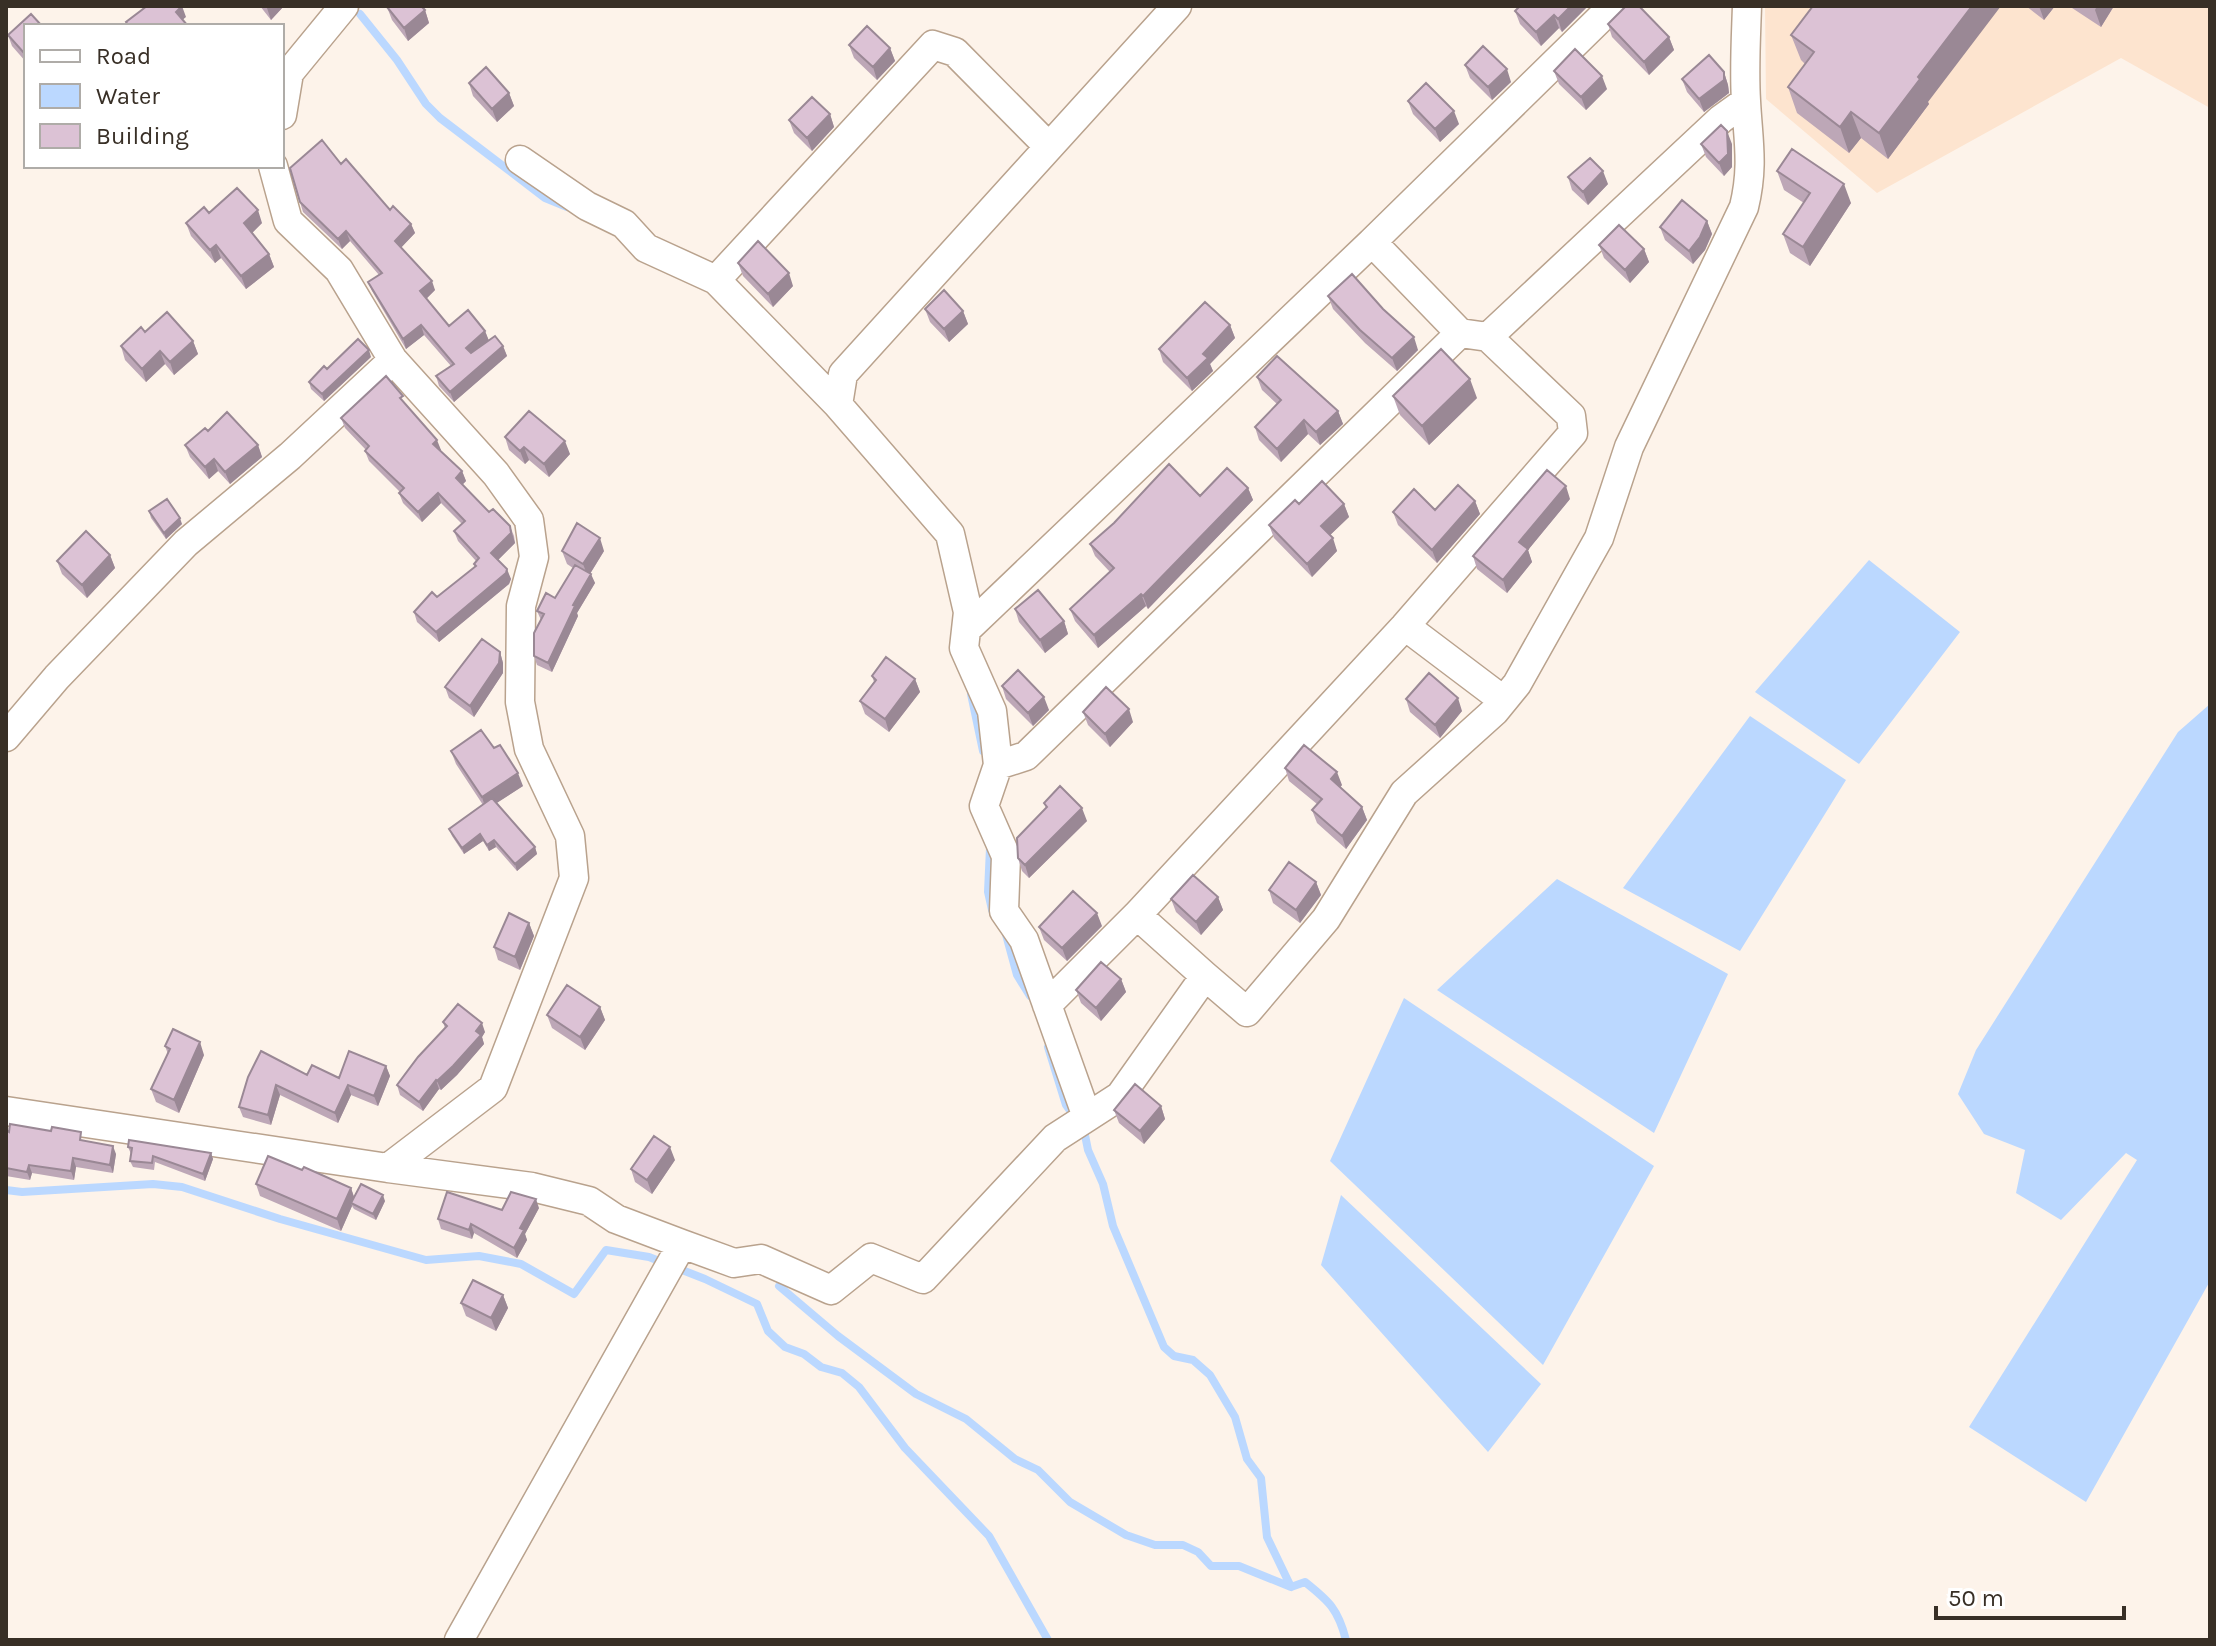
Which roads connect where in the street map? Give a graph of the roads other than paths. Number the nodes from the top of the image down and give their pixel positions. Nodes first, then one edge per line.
1 (344, 6) edge
2 (1177, 6) edge
3 (1613, 6) edge
4 (1747, 6) edge
5 (1746, 101) junction
6 (284, 103) edge
7 (1048, 146) junction
8 (520, 160) dead end
9 (274, 168) edge
10 (1372, 242) junction
11 (716, 280) junction
12 (1460, 333) junction
13 (1488, 337) junction
14 (393, 360) junction
15 (838, 405) junction
16 (1405, 626) junction
17 (966, 630) junction
18 (1503, 700) junction
19 (6, 737) edge
20 (998, 765) junction
21 (1137, 915) junction
22 (1205, 976) junction
23 (1047, 1005) junction
24 (6, 1111) edge
25 (1087, 1117) junction
26 (388, 1168) junction
27 (675, 1258) junction
28 (459, 1640) edge

1 - 6 street
2 - 7 street
3 - 10 street
4 - 5 street
5 - 13 street
5 - 18 street
7 - 11 street
7 - 15 street
8 - 11 street
9 - 14 street
10 - 12 street
10 - 17 street
11 - 15 street
12 - 13 street
12 - 20 street
13 - 16 street
14 - 19 street
14 - 26 street
15 - 17 street
16 - 18 street
16 - 21 street
17 - 20 street
18 - 22 street
20 - 23 street
21 - 22 street
21 - 23 street
22 - 25 street
23 - 25 street
24 - 26 street
25 - 27 street
26 - 27 street
27 - 28 street

